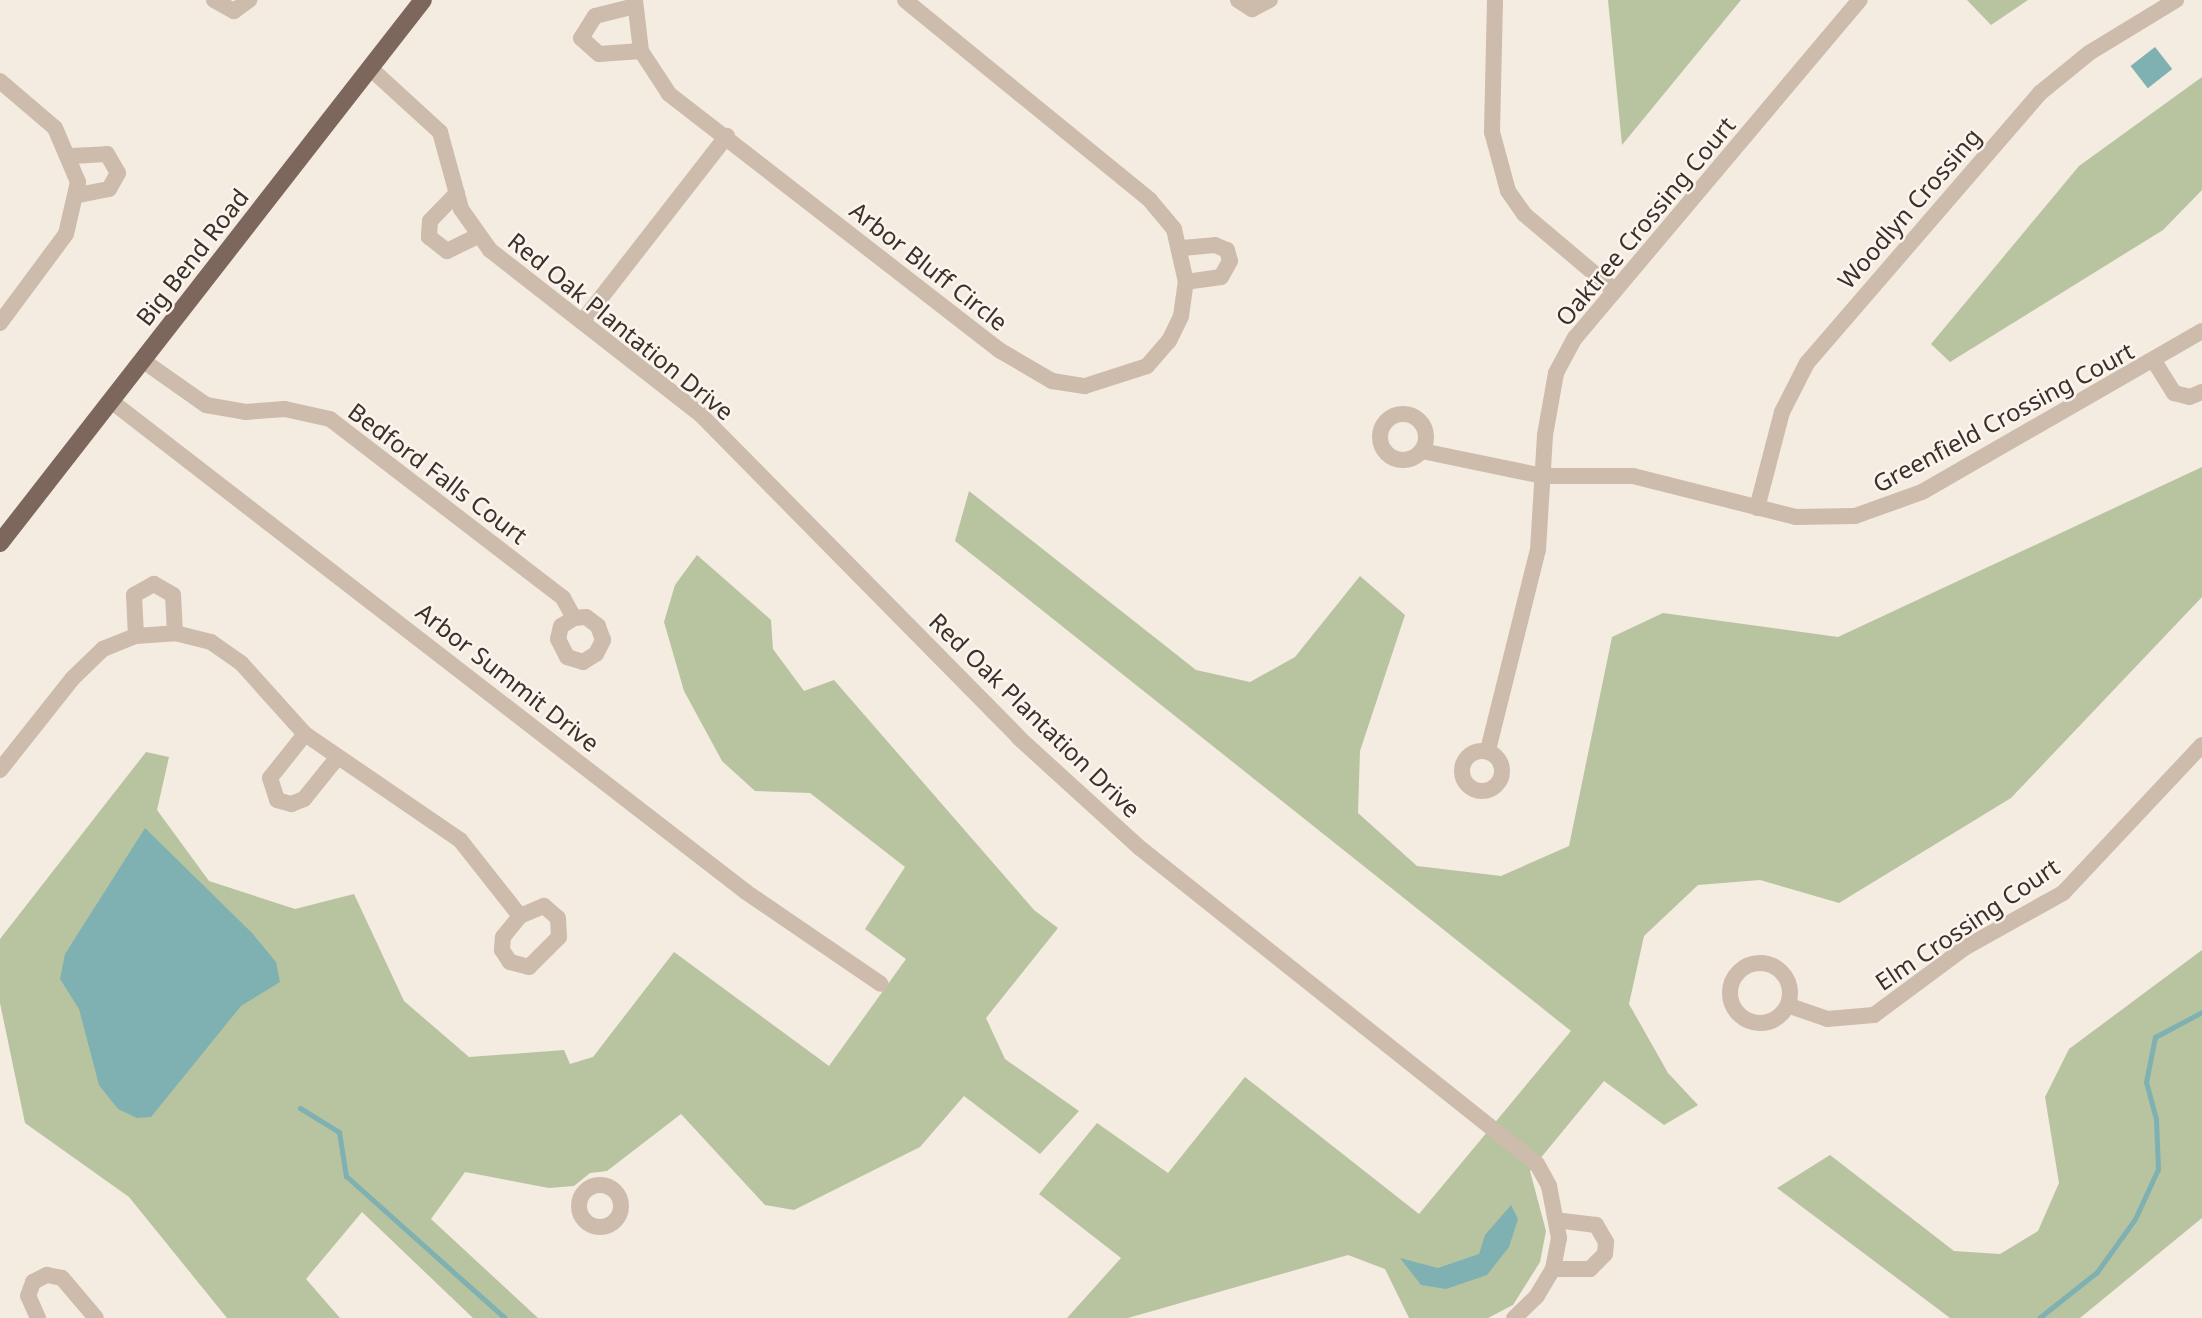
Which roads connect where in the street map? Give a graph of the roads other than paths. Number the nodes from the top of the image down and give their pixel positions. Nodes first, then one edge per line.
1 (214, 0) edge
2 (249, 0) edge
3 (422, 0) edge
4 (905, 0) edge
5 (1238, 0) edge
6 (1270, 0) edge
7 (1495, 0) edge
8 (1860, 0) edge
9 (2176, 0) edge
10 (635, 3) edge
11 (641, 51) junction
12 (370, 68) junction
13 (0, 81) edge
14 (727, 136) junction
15 (71, 156) junction
16 (457, 193) junction
17 (78, 195) junction
18 (477, 237) junction
19 (1182, 248) junction
20 (1186, 282) junction
21 (1615, 291) junction
22 (582, 322) junction
23 (0, 323) edge
24 (2197, 335) edge
25 (2202, 352) edge
26 (142, 360) junction
27 (2154, 361) junction
28 (2202, 392) edge
29 (111, 401) junction
30 (1422, 451) dead end
31 (1543, 476) junction
32 (1757, 508) junction
33 (0, 543) edge
34 (574, 618) dead end
35 (175, 633) junction
36 (136, 636) junction
37 (305, 734) junction
38 (2202, 746) edge
39 (1488, 750) dead end
40 (337, 758) junction
41 (0, 770) edge
42 (520, 916) dead end
43 (881, 984) dead end
44 (1790, 1006) dead end
45 (1558, 1220) junction
46 (1553, 1269) junction
47 (30, 1316) edge
48 (96, 1318) edge
49 (1514, 1318) edge

1 - 2 street
3 - 12 main road, Big Bend Road
4 - 19 street, Arbor Bluff Circle
5 - 6 street
7 - 21 street
8 - 21 street, Oaktree Crossing Court
9 - 32 street, Woodlyn Crossing
10 - 11 street, Arbor Bluff Circle
10 - 11 street, Arbor Bluff Circle
11 - 14 street, Arbor Bluff Circle
12 - 16 street, Red Oak Plantation Drive
12 - 26 main road, Big Bend Road
13 - 15 street
14 - 20 street, Arbor Bluff Circle
14 - 22 street
15 - 17 street
15 - 17 street
16 - 18 street, Red Oak Plantation Drive
16 - 18 street, Red Oak Plantation Drive
17 - 23 street
18 - 22 street, Red Oak Plantation Drive
19 - 20 street, Arbor Bluff Circle
19 - 20 street
21 - 31 street, Oaktree Crossing Court
22 - 45 street, Red Oak Plantation Drive
24 - 25 street, Greenfield Crossing Court
24 - 27 street, Greenfield Crossing Court
26 - 29 main road, Big Bend Road
26 - 34 street, Bedford Falls Court
27 - 28 street, Greenfield Crossing Court
27 - 32 street, Greenfield Crossing Court
29 - 33 main road, Big Bend Road
29 - 43 street, Arbor Summit Drive
30 - 31 street, Greenfield Crossing Court
31 - 32 street, Greenfield Crossing Court
31 - 39 street, Oaktree Crossing Court
35 - 36 street
35 - 36 street
35 - 37 street
36 - 41 street
37 - 40 street
37 - 40 street
38 - 44 street, Elm Crossing Court
40 - 42 street
45 - 46 street, Red Oak Plantation Drive
45 - 46 street
46 - 49 street, Red Oak Plantation Drive
47 - 48 street

